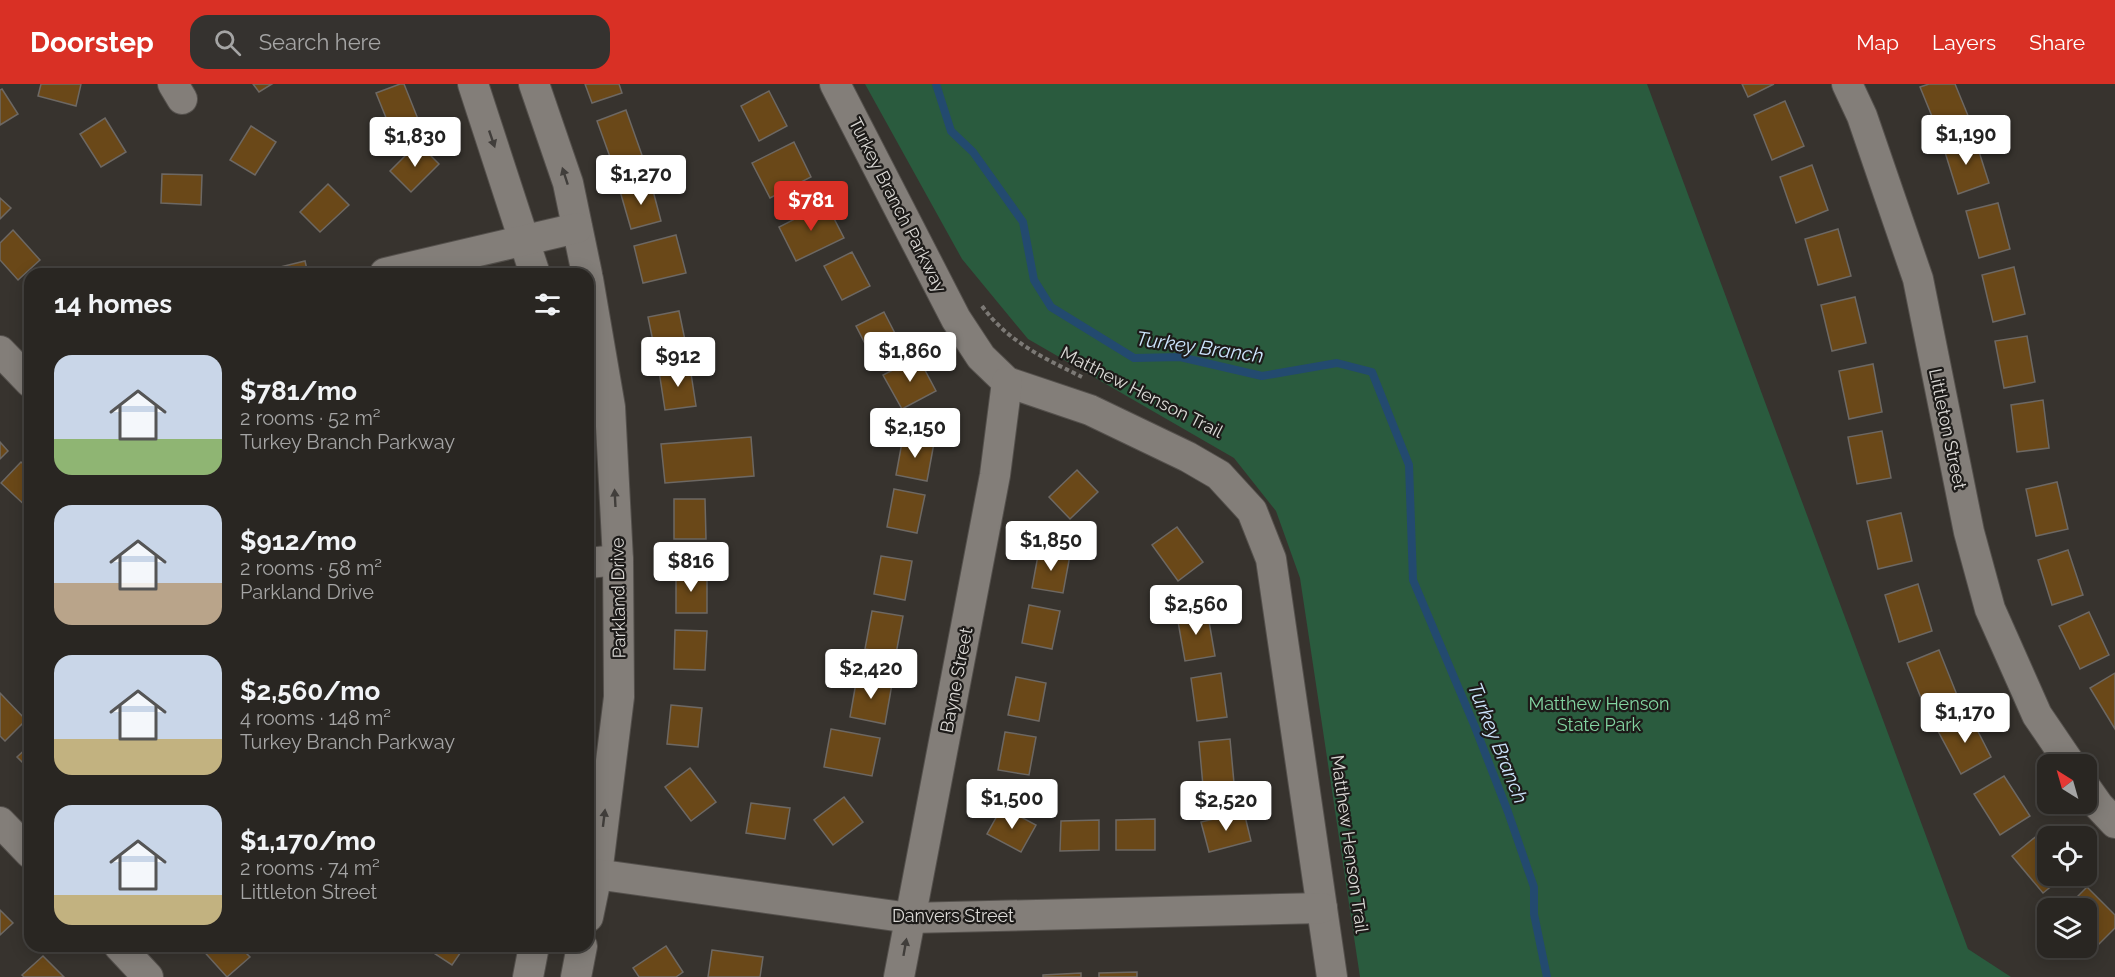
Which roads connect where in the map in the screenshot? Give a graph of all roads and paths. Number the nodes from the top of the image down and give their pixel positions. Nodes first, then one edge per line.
1 (473, 84) edge
2 (534, 84) edge
3 (835, 84) edge
4 (1847, 84) edge
5 (577, 228) junction
6 (525, 240) junction
7 (406, 268) edge
8 (534, 268) edge
9 (586, 268) edge
10 (978, 298) dead end
11 (594, 314) edge
12 (0, 351) edge
13 (24, 376) edge
14 (1089, 381) dead end
15 (1007, 382) junction
16 (618, 560) junction
17 (594, 562) edge
18 (2064, 754) edge
19 (2097, 804) edge
20 (0, 822) edge
21 (2115, 823) edge
22 (24, 847) edge
23 (594, 861) edge
24 (594, 874) edge
25 (1322, 908) junction
26 (910, 918) junction
27 (125, 952) edge
28 (533, 952) edge
29 (581, 952) edge
30 (148, 977) edge
31 (528, 977) edge
32 (576, 977) edge
33 (899, 977) edge
34 (1332, 977) edge

1 -> 6 street
5 -> 2 street
3 - 15 street, Turkey Branch Parkway
4 - 18 street, Littleton Street
5 - 6 street
5 - 9 street
6 - 7 street
6 - 8 street
10 - 14 path, Matthew Henson Trail
16 -> 11 street, Parkland Drive
12 - 13 street
15 - 25 street, Turkey Branch Parkway
15 - 26 street, Bayne Street
16 - 17 street
23 -> 16 street, Parkland Drive
19 - 21 street
20 - 22 street
24 - 26 street, Danvers Street
25 - 26 street, Danvers Street
25 - 34 street, Turkey Branch Parkway
33 -> 26 street, Bayne Street
27 - 30 street
28 - 31 street
29 - 32 street

